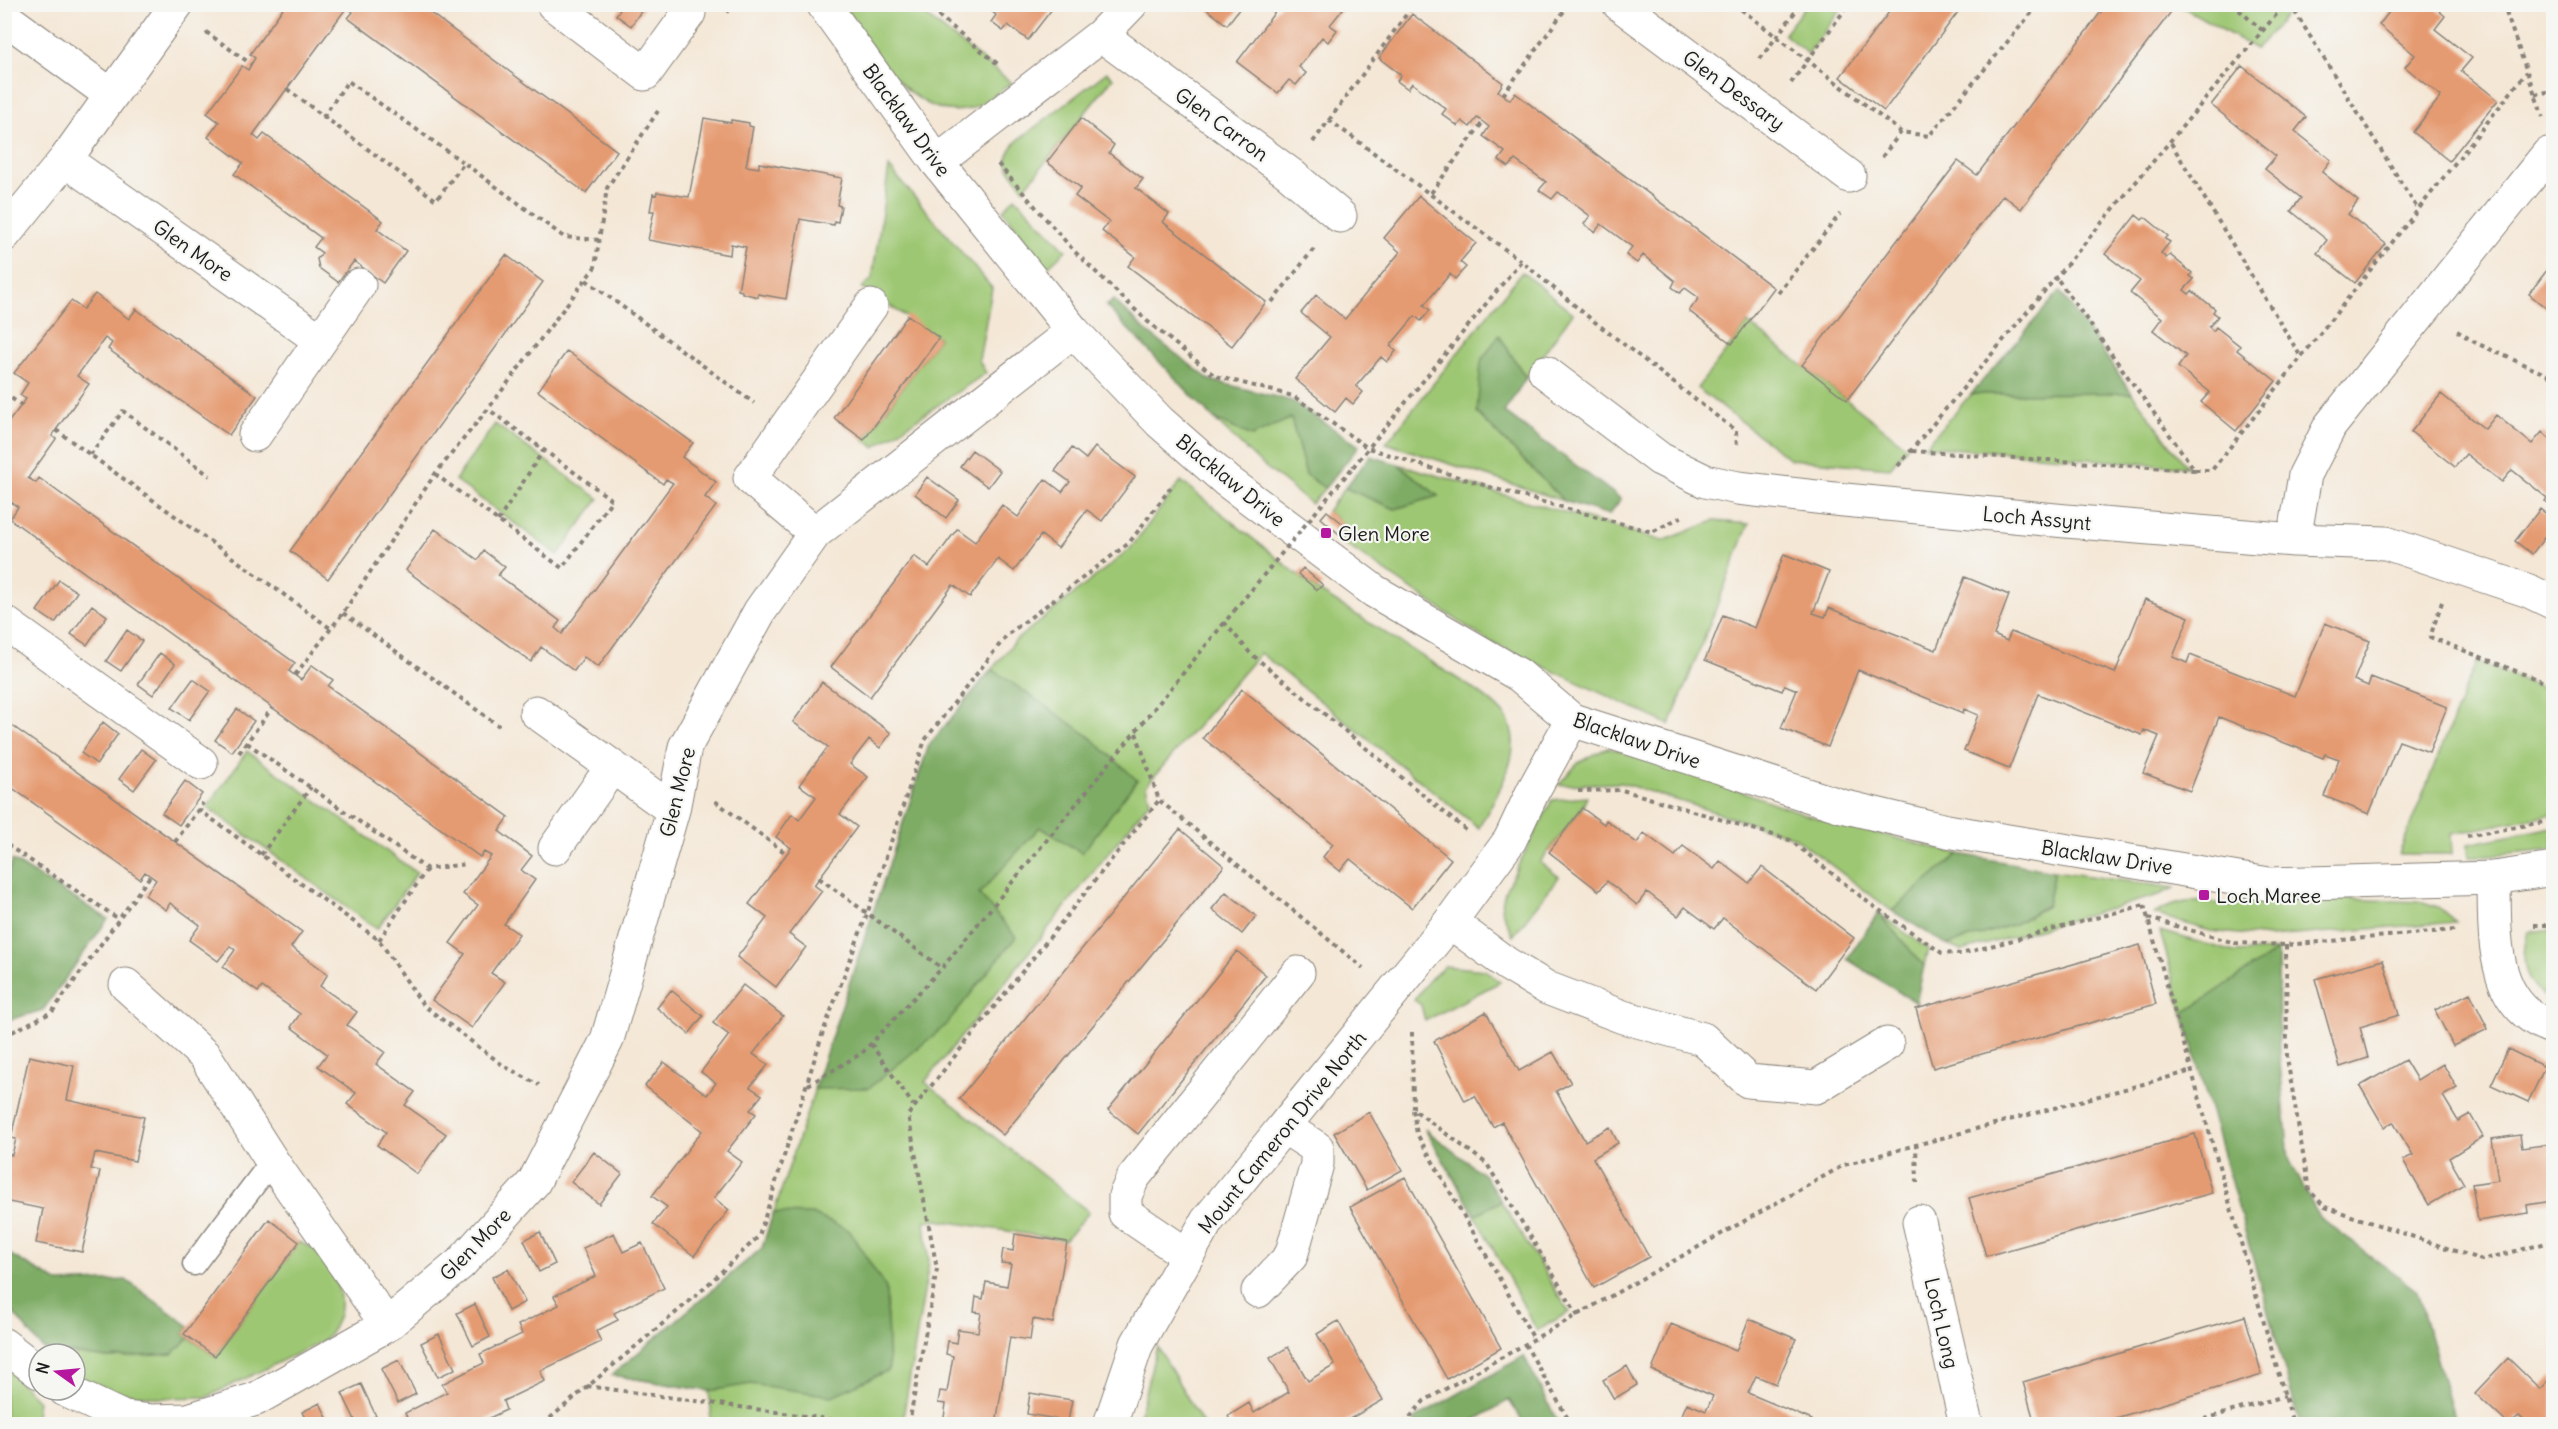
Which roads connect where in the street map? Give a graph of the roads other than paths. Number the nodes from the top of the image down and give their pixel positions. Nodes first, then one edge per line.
1 (553, 4) edge
2 (823, 4) edge
3 (1131, 4) edge
4 (1619, 4) edge
5 (175, 7) edge
6 (688, 13) dead end
7 (4, 16) edge
8 (1101, 35) junction
9 (111, 95) junction
10 (2548, 154) dead end
11 (65, 160) junction
12 (937, 162) junction
13 (1849, 176) dead end
14 (1340, 216) road end
15 (4, 234) edge
16 (360, 285) dead end
17 (871, 306) dead end
18 (1073, 331) junction
19 (320, 340) junction
20 (1545, 372) dead end
21 (255, 435) dead end
22 (815, 533) junction
23 (2294, 540) junction
24 (2553, 603) edge
25 (4, 622) edge
26 (536, 712) road end
27 (1572, 720) junction
28 (201, 763) dead end
29 (612, 767) junction
30 (673, 810) junction
31 (555, 848) dead end
32 (2553, 869) edge
33 (2493, 878) junction
34 (1450, 922) junction
35 (1299, 973) dead end
36 (126, 985) dead end
37 (2553, 1028) edge
38 (1887, 1044) dead end
39 (1284, 1127) junction
40 (272, 1161) junction
41 (1919, 1222) road end
42 (1187, 1255) junction
43 (194, 1264) dead end
44 (1258, 1291) dead end
45 (387, 1326) junction
46 (4, 1345) edge
47 (27, 1363) edge
48 (87, 1400) edge
49 (1110, 1425) edge
50 (1966, 1425) edge

1 - 6 street
2 - 12 street, Blacklaw Drive
3 - 8 street
4 - 13 street, Glen Dessary
5 - 9 street
7 - 9 street
8 - 12 street
8 - 14 street, Glen Carron
9 - 11 street
10 - 23 street
11 - 15 street
11 - 19 street, Glen More
12 - 18 street, Blacklaw Drive
16 - 19 street
17 - 22 street
18 - 22 street, Glen More
18 - 27 street, Blacklaw Drive
19 - 21 street
20 - 23 street, Loch Assynt
22 - 30 street, Glen More
23 - 24 street, Loch Assynt
25 - 28 street
26 - 29 street
27 - 33 street, Blacklaw Drive
27 - 34 street, Mount Cameron Drive North
29 - 30 street
29 - 31 street
30 - 45 street, Glen More
32 - 33 street, Blacklaw Drive
33 - 37 street
34 - 38 street
34 - 39 street, Mount Cameron Drive North
35 - 42 street
36 - 40 street
39 - 42 street, Mount Cameron Drive North
39 - 44 street
40 - 43 lane
40 - 45 street
41 - 50 street, Loch Long
42 - 49 street, Mount Cameron Drive North
45 - 48 street, Glen More
46 - 47 street

